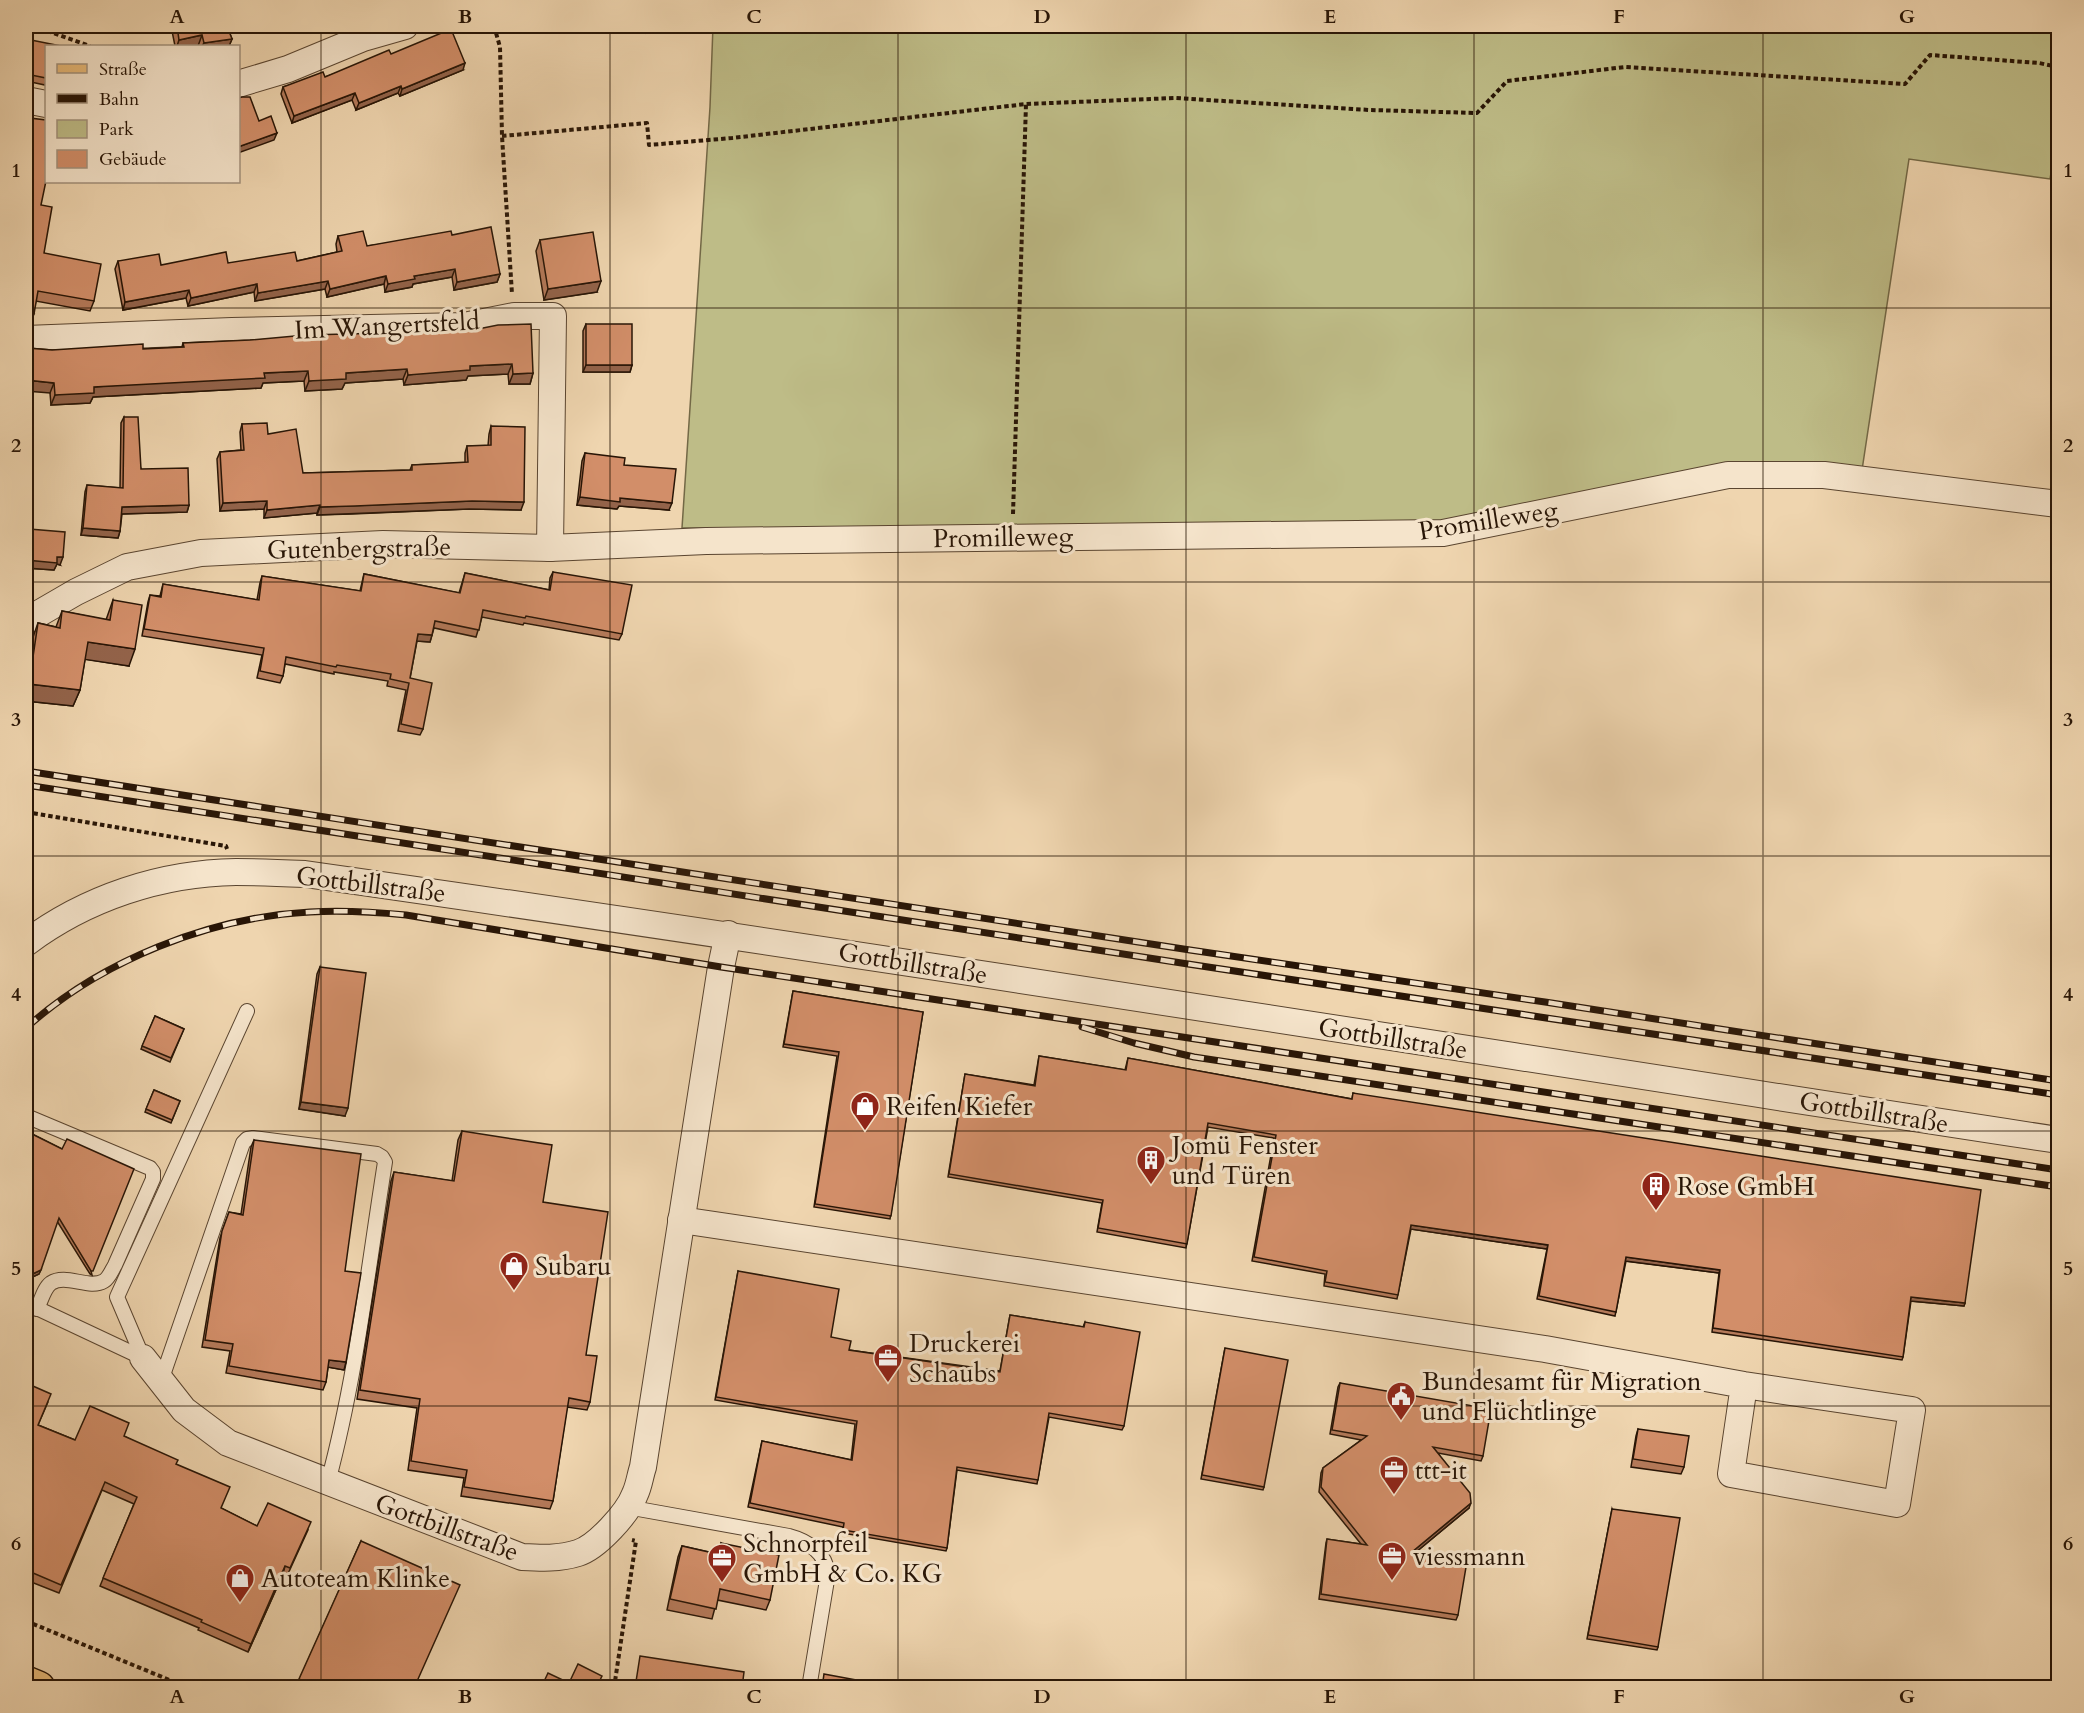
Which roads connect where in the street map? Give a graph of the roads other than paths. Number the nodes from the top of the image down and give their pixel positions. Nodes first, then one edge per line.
1 (405, 26) edge
2 (240, 83) edge
3 (26, 100) edge
4 (45, 104) edge
5 (26, 339) edge
6 (2058, 504) edge
7 (706, 541) joint
8 (550, 549) junction
9 (26, 621) edge
10 (728, 934) junction
11 (26, 943) edge
12 (248, 1011) dead end
13 (26, 1116) edge
14 (2058, 1140) edge
15 (681, 1220) junction
16 (31, 1306) edge
17 (143, 1358) junction
18 (161, 1381) junction
19 (1744, 1385) junction
20 (328, 1482) junction
21 (627, 1508) junction
22 (26, 1683) edge
23 (38, 1688) edge
24 (809, 1688) edge

1 - 2 street
3 - 4 street
5 - 8 street, Im Wangertsfeld
6 - 7 street, Promilleweg
7 - 8 street, Gutenbergstraße
8 - 9 street, Gutenbergstraße
10 - 11 street, Gottbillstraße
10 - 14 street, Gottbillstraße
10 - 15 street, Gottbillstraße
12 - 17 lane
13 - 16 lane
15 - 19 street
15 - 21 street, Gottbillstraße
16 - 17 lane
17 - 18 street, Gottbillstraße
18 - 20 street, Gottbillstraße
18 - 20 lane
19 - 19 street
20 - 21 street, Gottbillstraße
21 - 24 lane
22 - 23 main road

